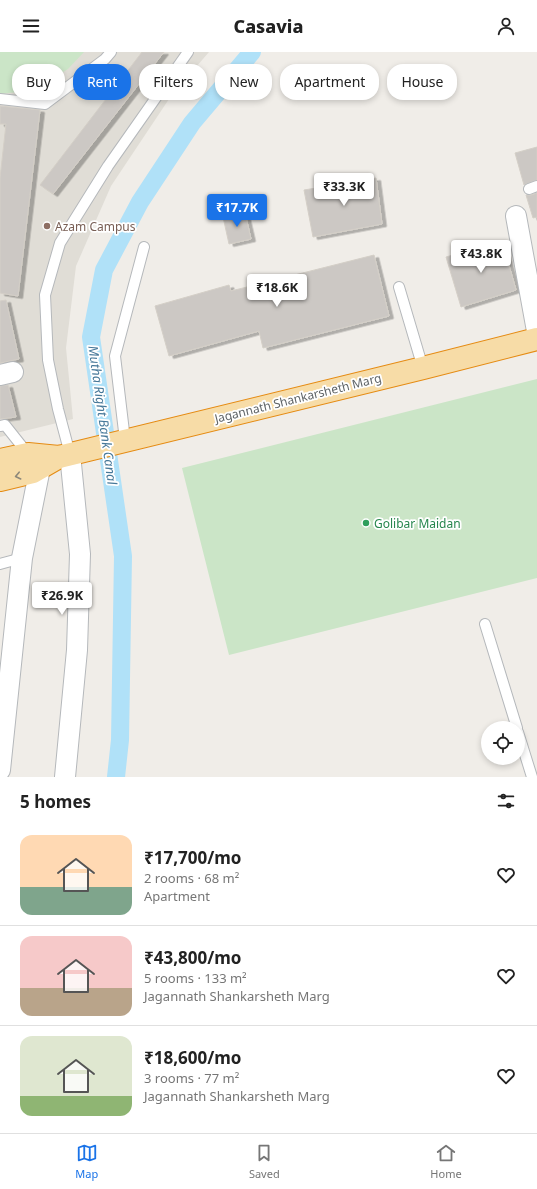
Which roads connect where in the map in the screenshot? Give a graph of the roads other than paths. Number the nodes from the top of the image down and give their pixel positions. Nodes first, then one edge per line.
1 (111, 52) edge
2 (188, 52) edge
3 (0, 99) edge
4 (516, 216) dead end
5 (144, 247) dead end
6 (400, 287) dead end
7 (537, 331) edge
8 (537, 339) edge
9 (424, 368) junction
10 (0, 426) edge
11 (125, 440) junction
12 (64, 455) junction
13 (0, 460) edge
14 (34, 461) junction
15 (0, 480) edge
16 (22, 558) junction
17 (0, 564) edge
18 (485, 624) dead end
19 (515, 721) edge
20 (525, 754) edge
21 (0, 770) edge
22 (65, 777) edge
23 (532, 777) edge

1 - 3 lane
2 - 12 lane
4 - 7 street
5 - 11 lane
6 - 9 lane
8 - 9 highway, Jagannath Shankarsheth Marg
9 - 11 highway, Jagannath Shankarsheth Marg
10 - 14 lane
11 - 12 highway, Jagannath Shankarsheth Marg
12 - 14 highway, Jagannath Shankarsheth Marg
12 - 22 street
13 - 14 highway, Jagannath Shankarsheth Marg
14 -> 15 highway, Jagannath Shankarsheth Marg
14 - 16 street
16 - 17 lane
16 - 21 street
18 - 19 lane
20 - 23 lane

